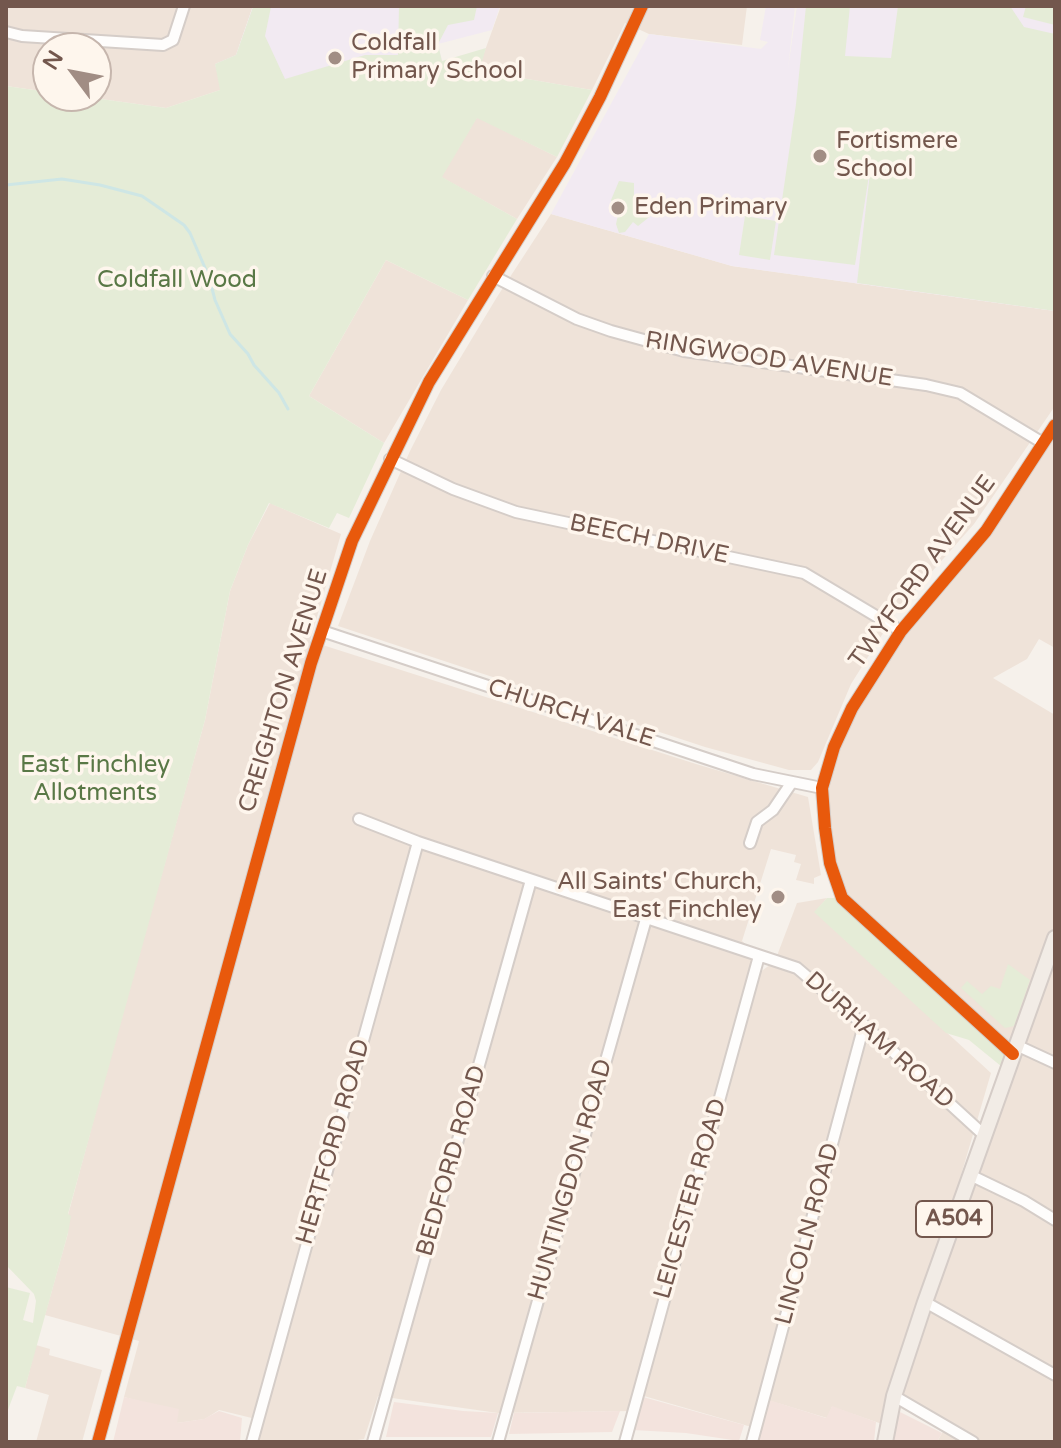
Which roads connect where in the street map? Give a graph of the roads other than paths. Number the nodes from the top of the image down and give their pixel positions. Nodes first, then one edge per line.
1 (184, 6) edge
2 (642, 6) edge
3 (6, 32) edge
4 (493, 276) junction
5 (1055, 425) edge
6 (1043, 443) junction
7 (390, 459) junction
8 (322, 631) junction
9 (901, 631) junction
10 (792, 782) junction
11 (822, 788) junction
12 (359, 819) dead end
13 (418, 842) junction
14 (750, 843) dead end
15 (531, 880) junction
16 (646, 919) junction
17 (1054, 945) edge
18 (759, 956) junction
19 (864, 1025) junction
20 (1014, 1050) junction
21 (1055, 1063) edge
22 (984, 1135) junction
23 (970, 1175) junction
24 (1055, 1220) edge
25 (925, 1302) junction
26 (1055, 1375) edge
27 (894, 1396) junction
28 (98, 1442) edge
29 (252, 1442) edge
30 (373, 1442) edge
31 (498, 1442) edge
32 (625, 1442) edge
33 (752, 1442) edge
34 (885, 1442) edge
35 (973, 1442) edge

1 - 3 street
2 - 4 street, CREIGHTON AVENUE
4 - 6 street, RINGWOOD AVENUE
4 - 7 street, CREIGHTON AVENUE
5 - 6 street, TWYFORD AVENUE
6 - 9 street, TWYFORD AVENUE
7 - 8 street, CREIGHTON AVENUE
7 - 9 street, BEECH DRIVE
8 - 10 street, CHURCH VALE
8 - 28 street, CREIGHTON AVENUE
9 - 11 street, TWYFORD AVENUE
10 - 11 street, CHURCH VALE
10 - 14 street
11 - 20 street, TWYFORD AVENUE
12 - 13 street, DURHAM ROAD
13 - 15 street, DURHAM ROAD
13 - 29 street, HERTFORD ROAD
15 - 16 street, DURHAM ROAD
15 - 30 street, BEDFORD ROAD
16 - 18 street, DURHAM ROAD
16 - 31 street, HUNTINGDON ROAD
17 - 20 main road, A504
18 - 19 street, DURHAM ROAD
18 - 32 street, LEICESTER ROAD
19 - 22 street, DURHAM ROAD
19 - 33 street, LINCOLN ROAD
20 - 21 street, TWYFORD AVENUE
20 - 22 main road, A504
22 - 23 main road, A504
23 - 24 street
23 - 25 main road, A504
25 - 26 street
25 - 27 main road, A504
27 - 34 main road, A504
27 - 35 street

